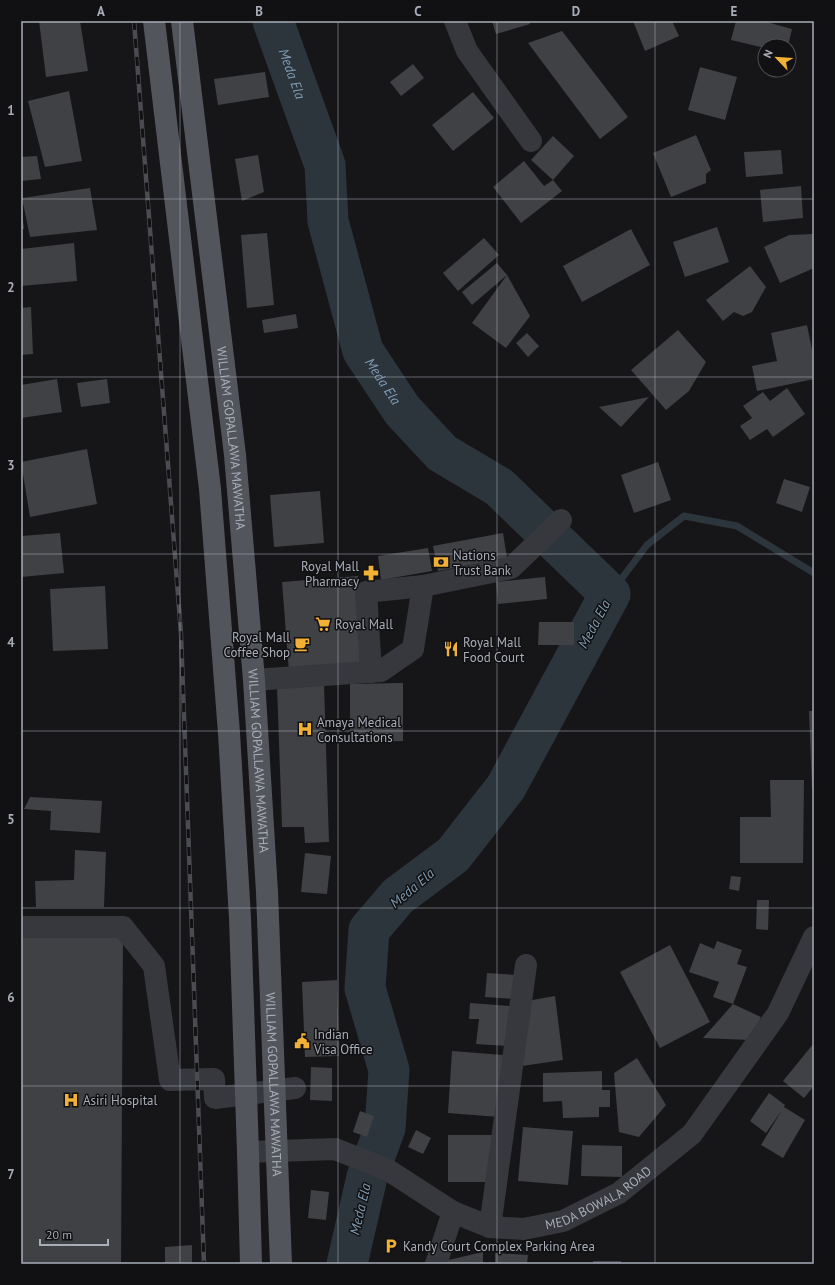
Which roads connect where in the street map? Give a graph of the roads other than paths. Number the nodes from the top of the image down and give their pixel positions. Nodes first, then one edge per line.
1 (154, 21) edge
2 (182, 21) edge
3 (455, 21) edge
4 (531, 141) dead end
5 (562, 520) dead end
6 (423, 586) junction
7 (371, 672) junction
8 (254, 680) junction
9 (21, 927) edge
10 (814, 938) edge
11 (526, 965) dead end
12 (295, 1088) dead end
13 (278, 1151) junction
14 (248, 1152) junction
15 (453, 1212) junction
16 (490, 1227) junction
17 (251, 1264) edge
18 (281, 1264) edge
19 (436, 1264) edge

1 - 14 main road, WILLIAM GOPALLAWA MAWATHA
2 - 8 main road, WILLIAM GOPALLAWA MAWATHA
3 - 4 street
5 - 6 street
6 - 7 street
6 - 7 street
7 - 8 street
8 - 13 main road, WILLIAM GOPALLAWA MAWATHA
9 - 12 street
10 - 16 street, MEDA BOWALA ROAD
11 - 16 street
13 - 14 street, MEDA BOWALA ROAD
13 - 15 street, MEDA BOWALA ROAD
13 - 18 main road, WILLIAM GOPALLAWA MAWATHA
14 - 17 main road, WILLIAM GOPALLAWA MAWATHA
15 - 16 street, MEDA BOWALA ROAD
15 - 19 street

